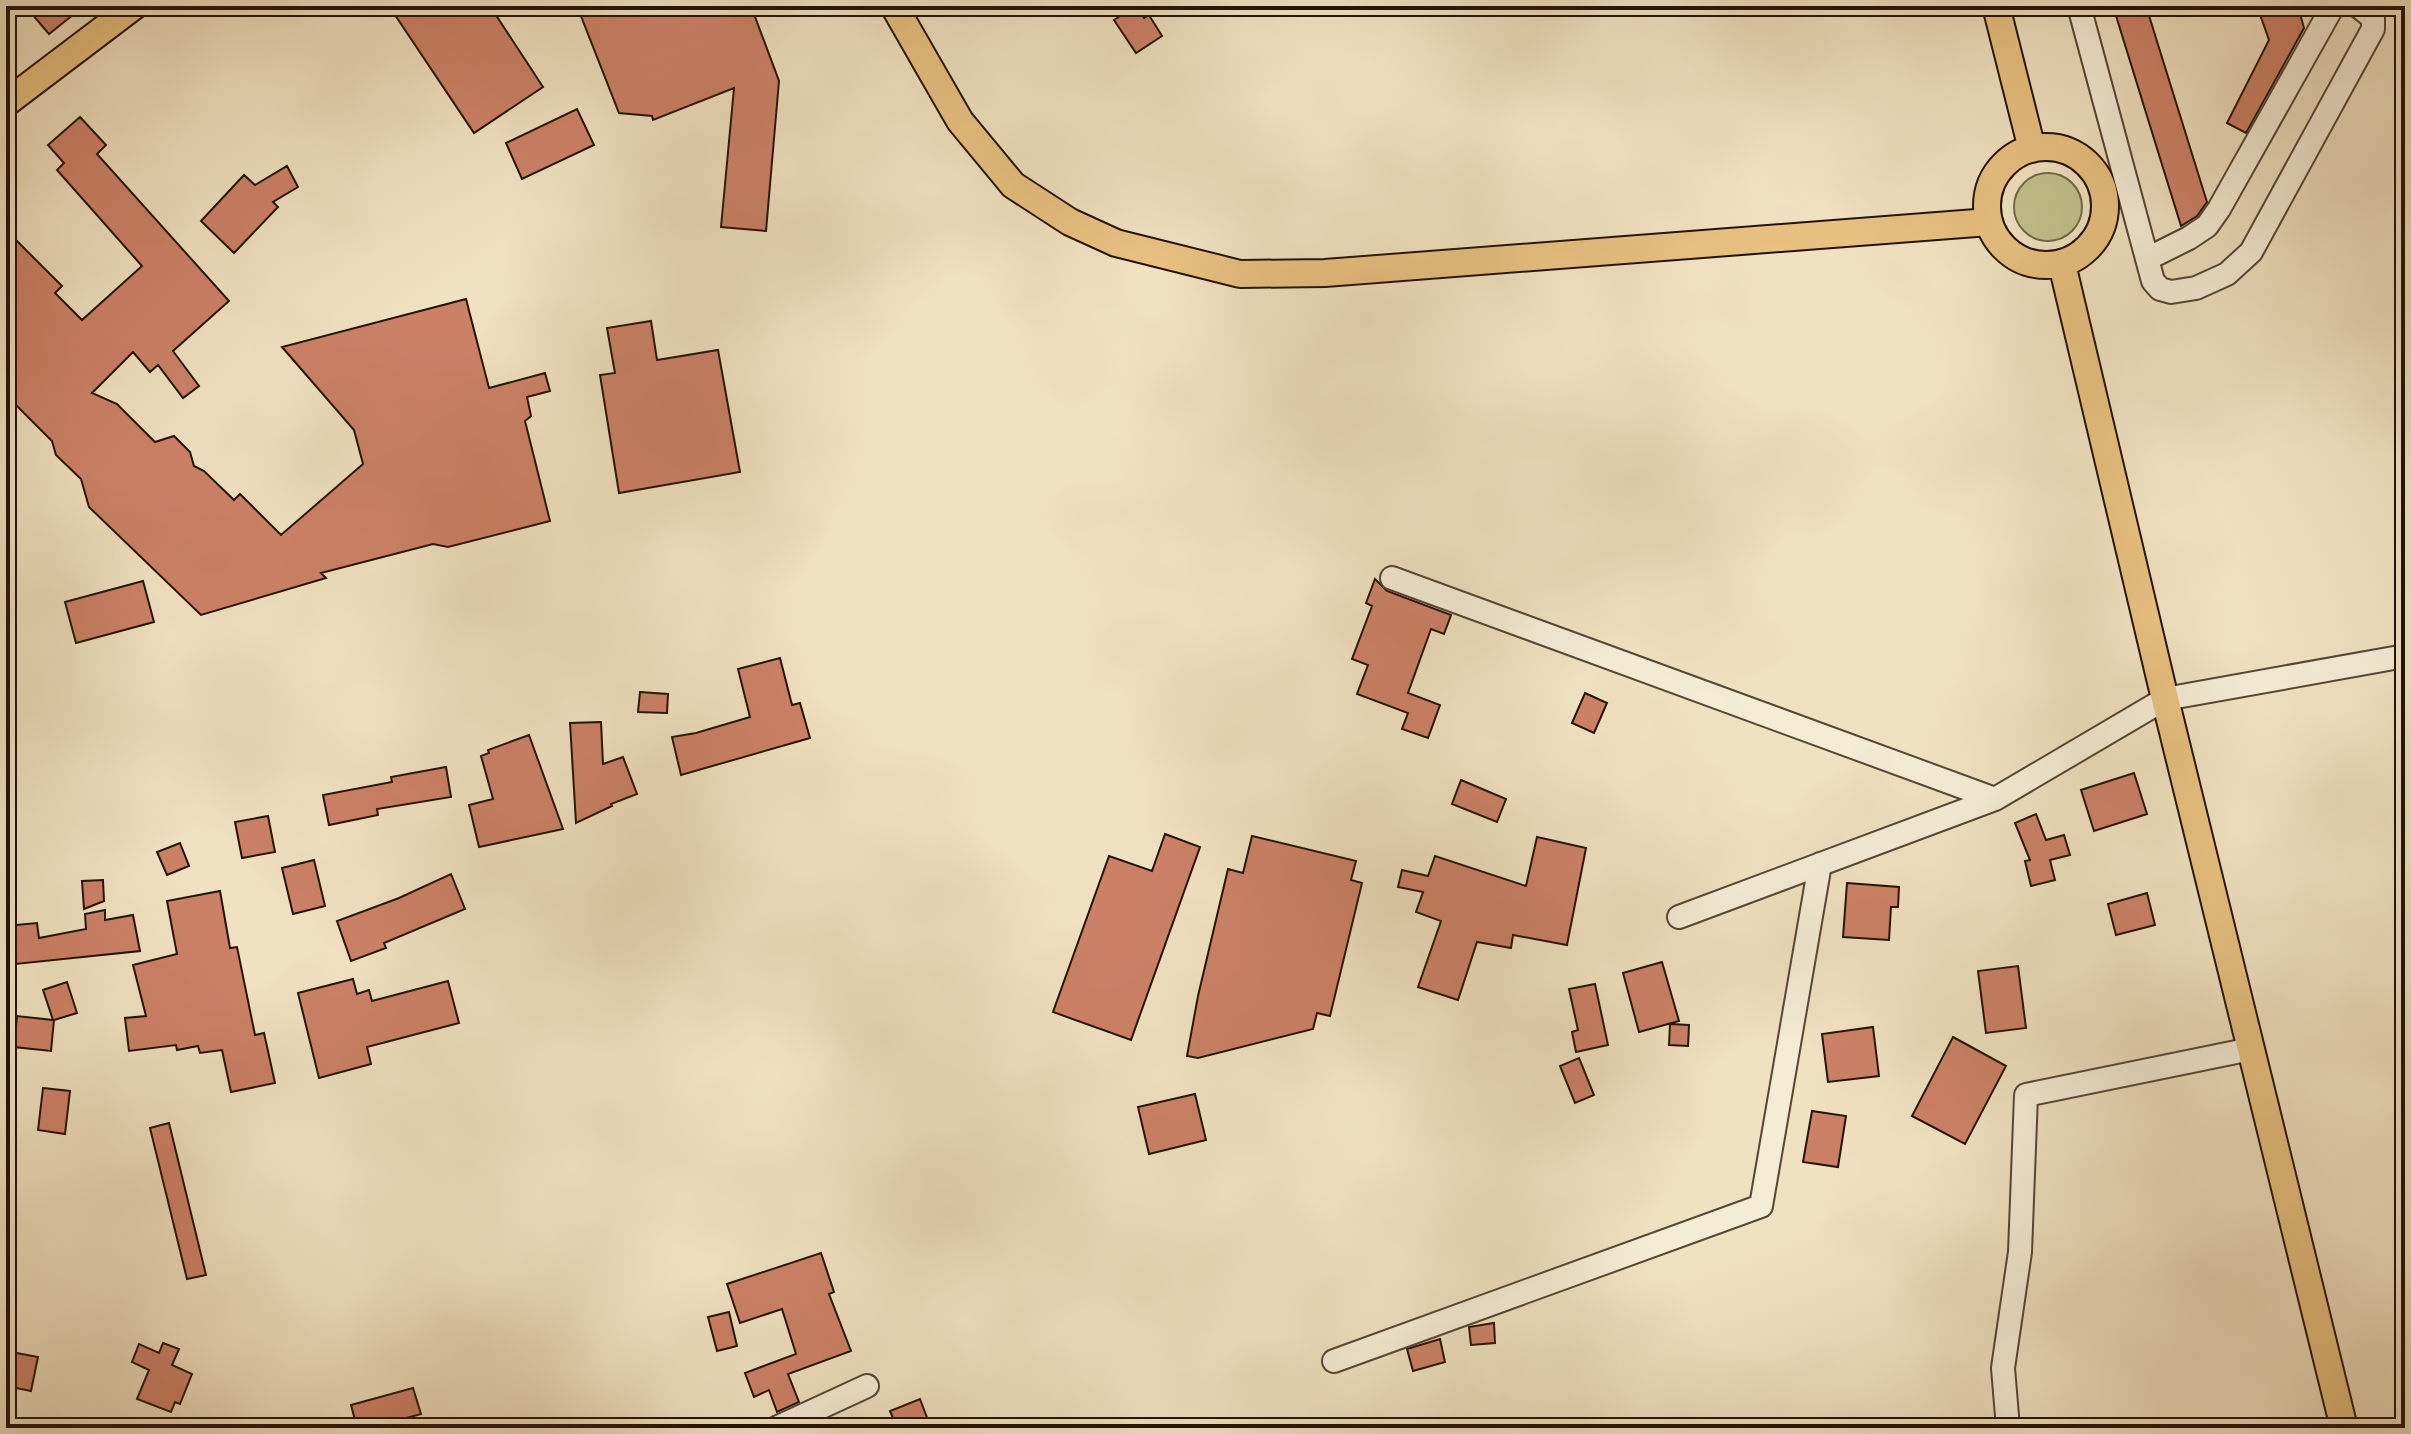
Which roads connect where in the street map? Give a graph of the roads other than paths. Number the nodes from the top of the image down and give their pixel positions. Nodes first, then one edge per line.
1 (134, 6) edge
2 (894, 6) edge
3 (1996, 6) edge
4 (2079, 6) edge
5 (2333, 6) edge
6 (2358, 6) edge
7 (6, 103) edge
8 (2032, 149) junction
9 (1989, 222) junction
10 (2147, 259) junction
11 (2062, 264) junction
12 (1392, 578) dead end
13 (2405, 656) edge
14 (2165, 699) junction
15 (1995, 799) junction
16 (1820, 864) junction
17 (1679, 917) dead end
18 (2251, 1049) junction
19 (1334, 1361) dead end
20 (867, 1386) dead end
21 (776, 1428) edge
22 (2008, 1428) edge
23 (2344, 1428) edge

1 - 7 main road
2 - 9 main road
3 - 8 main road
4 - 10 street
5 - 10 street
6 - 10 street
8 - 9 main road
8 - 11 main road
9 - 11 main road
11 - 14 main road
12 - 15 street
13 - 14 street
14 - 15 street
14 - 18 main road
15 - 16 street
16 - 17 street
16 - 19 street
18 - 22 street
18 - 23 main road
20 - 21 street

